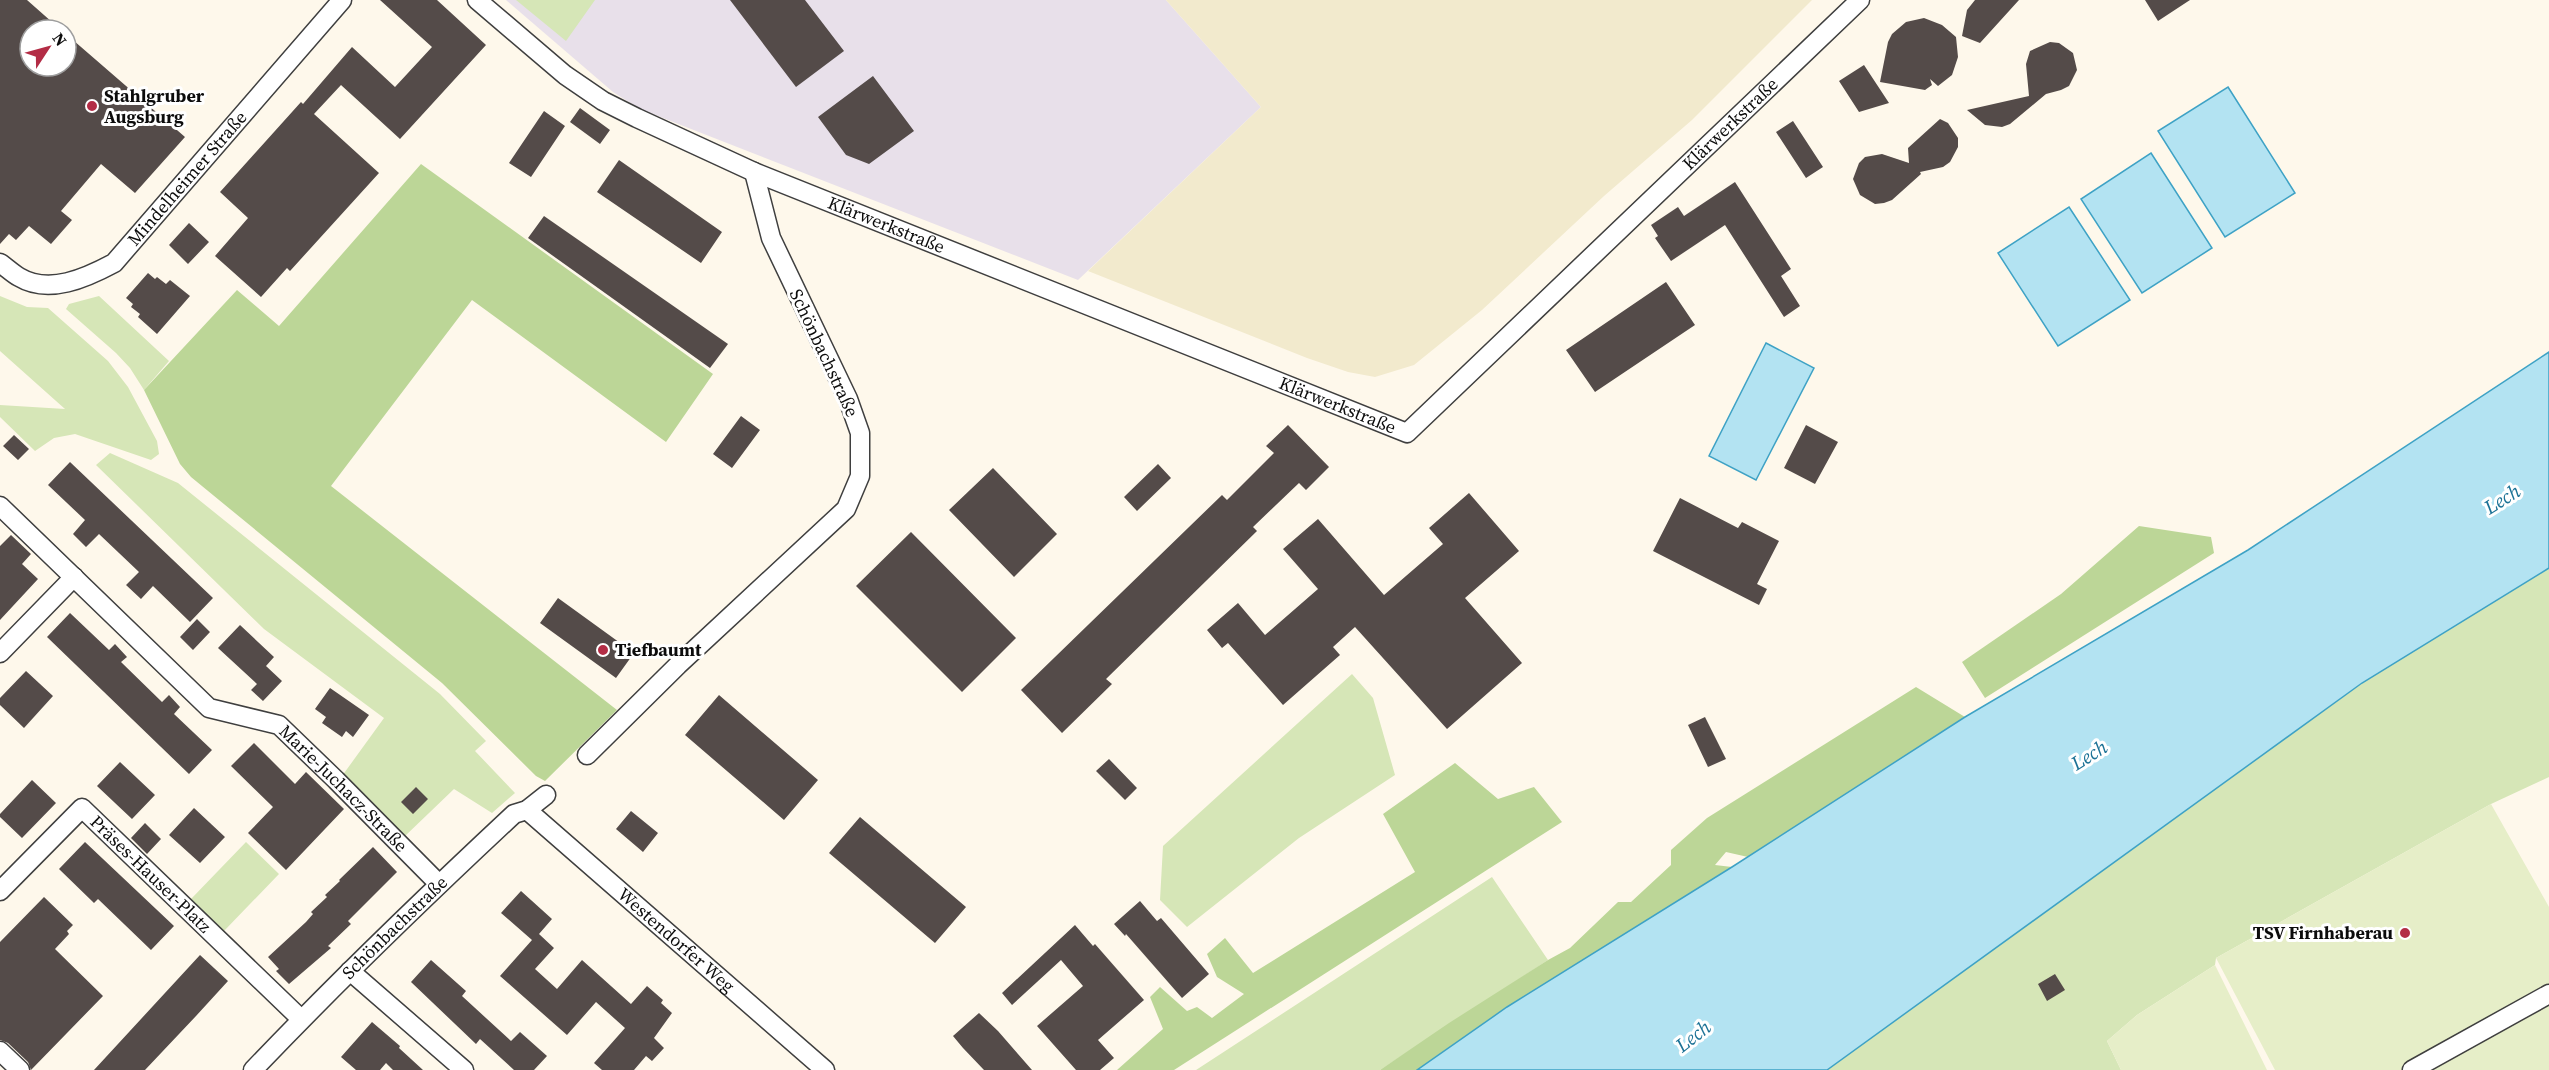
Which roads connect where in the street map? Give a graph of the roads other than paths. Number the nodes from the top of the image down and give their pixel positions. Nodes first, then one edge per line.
1 (342, 0) edge
2 (477, 0) edge
3 (1860, 0) edge
4 (754, 172) junction
5 (0, 263) edge
6 (0, 506) edge
7 (74, 577) junction
8 (0, 653) edge
9 (587, 755) dead end
10 (546, 795) dead end
11 (528, 810) junction
12 (439, 884) junction
13 (0, 891) edge
14 (350, 971) junction
15 (2549, 994) edge
16 (301, 1019) junction
17 (0, 1051) edge
18 (20, 1070) edge
19 (253, 1070) edge
20 (464, 1070) edge
21 (825, 1070) edge
22 (2412, 1070) edge

1 - 5 street, Mindelheimer Straße
2 - 4 street
3 - 4 street, Klärwerkstraße
4 - 9 street, Schönbachstraße
6 - 7 street, Marie-Juchacz-Straße
7 - 8 street
7 - 12 street, Marie-Juchacz-Straße
10 - 11 street, Schönbachstraße
11 - 12 street, Schönbachstraße
11 - 21 street, Westendorfer Weg
12 - 14 street, Schönbachstraße
13 - 16 street, Präses-Hauser-Platz
14 - 16 street, Schönbachstraße
14 - 20 street
15 - 22 street
16 - 19 street, Schönbachstraße
17 - 18 street

